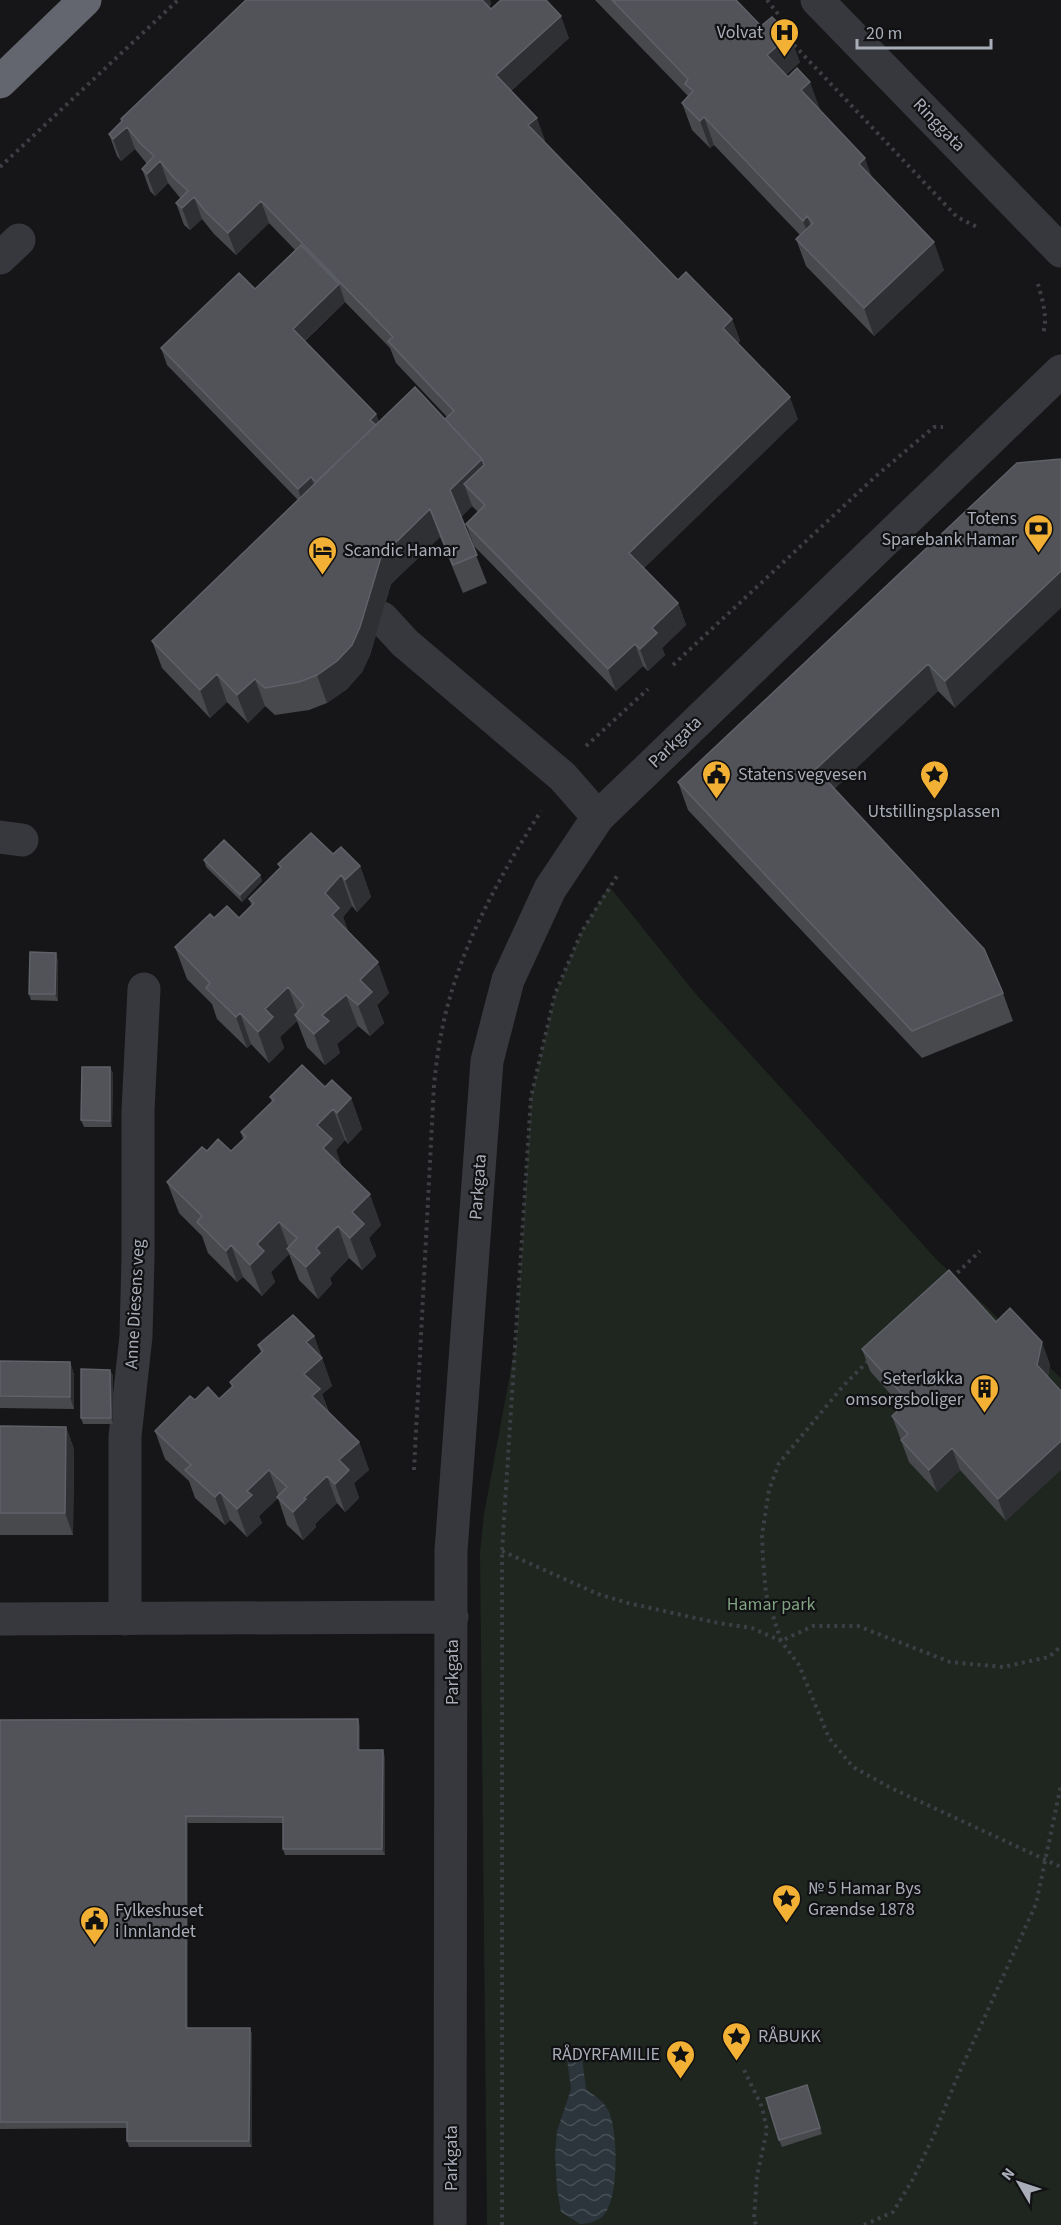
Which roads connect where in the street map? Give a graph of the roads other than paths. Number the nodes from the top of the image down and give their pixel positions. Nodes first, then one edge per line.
1 (817, 0) edge
2 (84, 2) edge
3 (0, 82) edge
4 (1061, 251) edge
5 (1061, 371) edge
6 (382, 618) dead end
7 (598, 817) junction
8 (144, 989) dead end
9 (452, 1617) junction
10 (125, 1618) junction
11 (0, 1619) edge
12 (450, 2225) edge

1 - 4 street, Ringgata
2 - 3 highway
5 - 7 street, Parkgata
6 - 7 street
7 - 9 street, Parkgata
8 - 10 street, Anne Diesens veg
9 - 10 street
9 - 12 street, Parkgata
10 - 11 street

